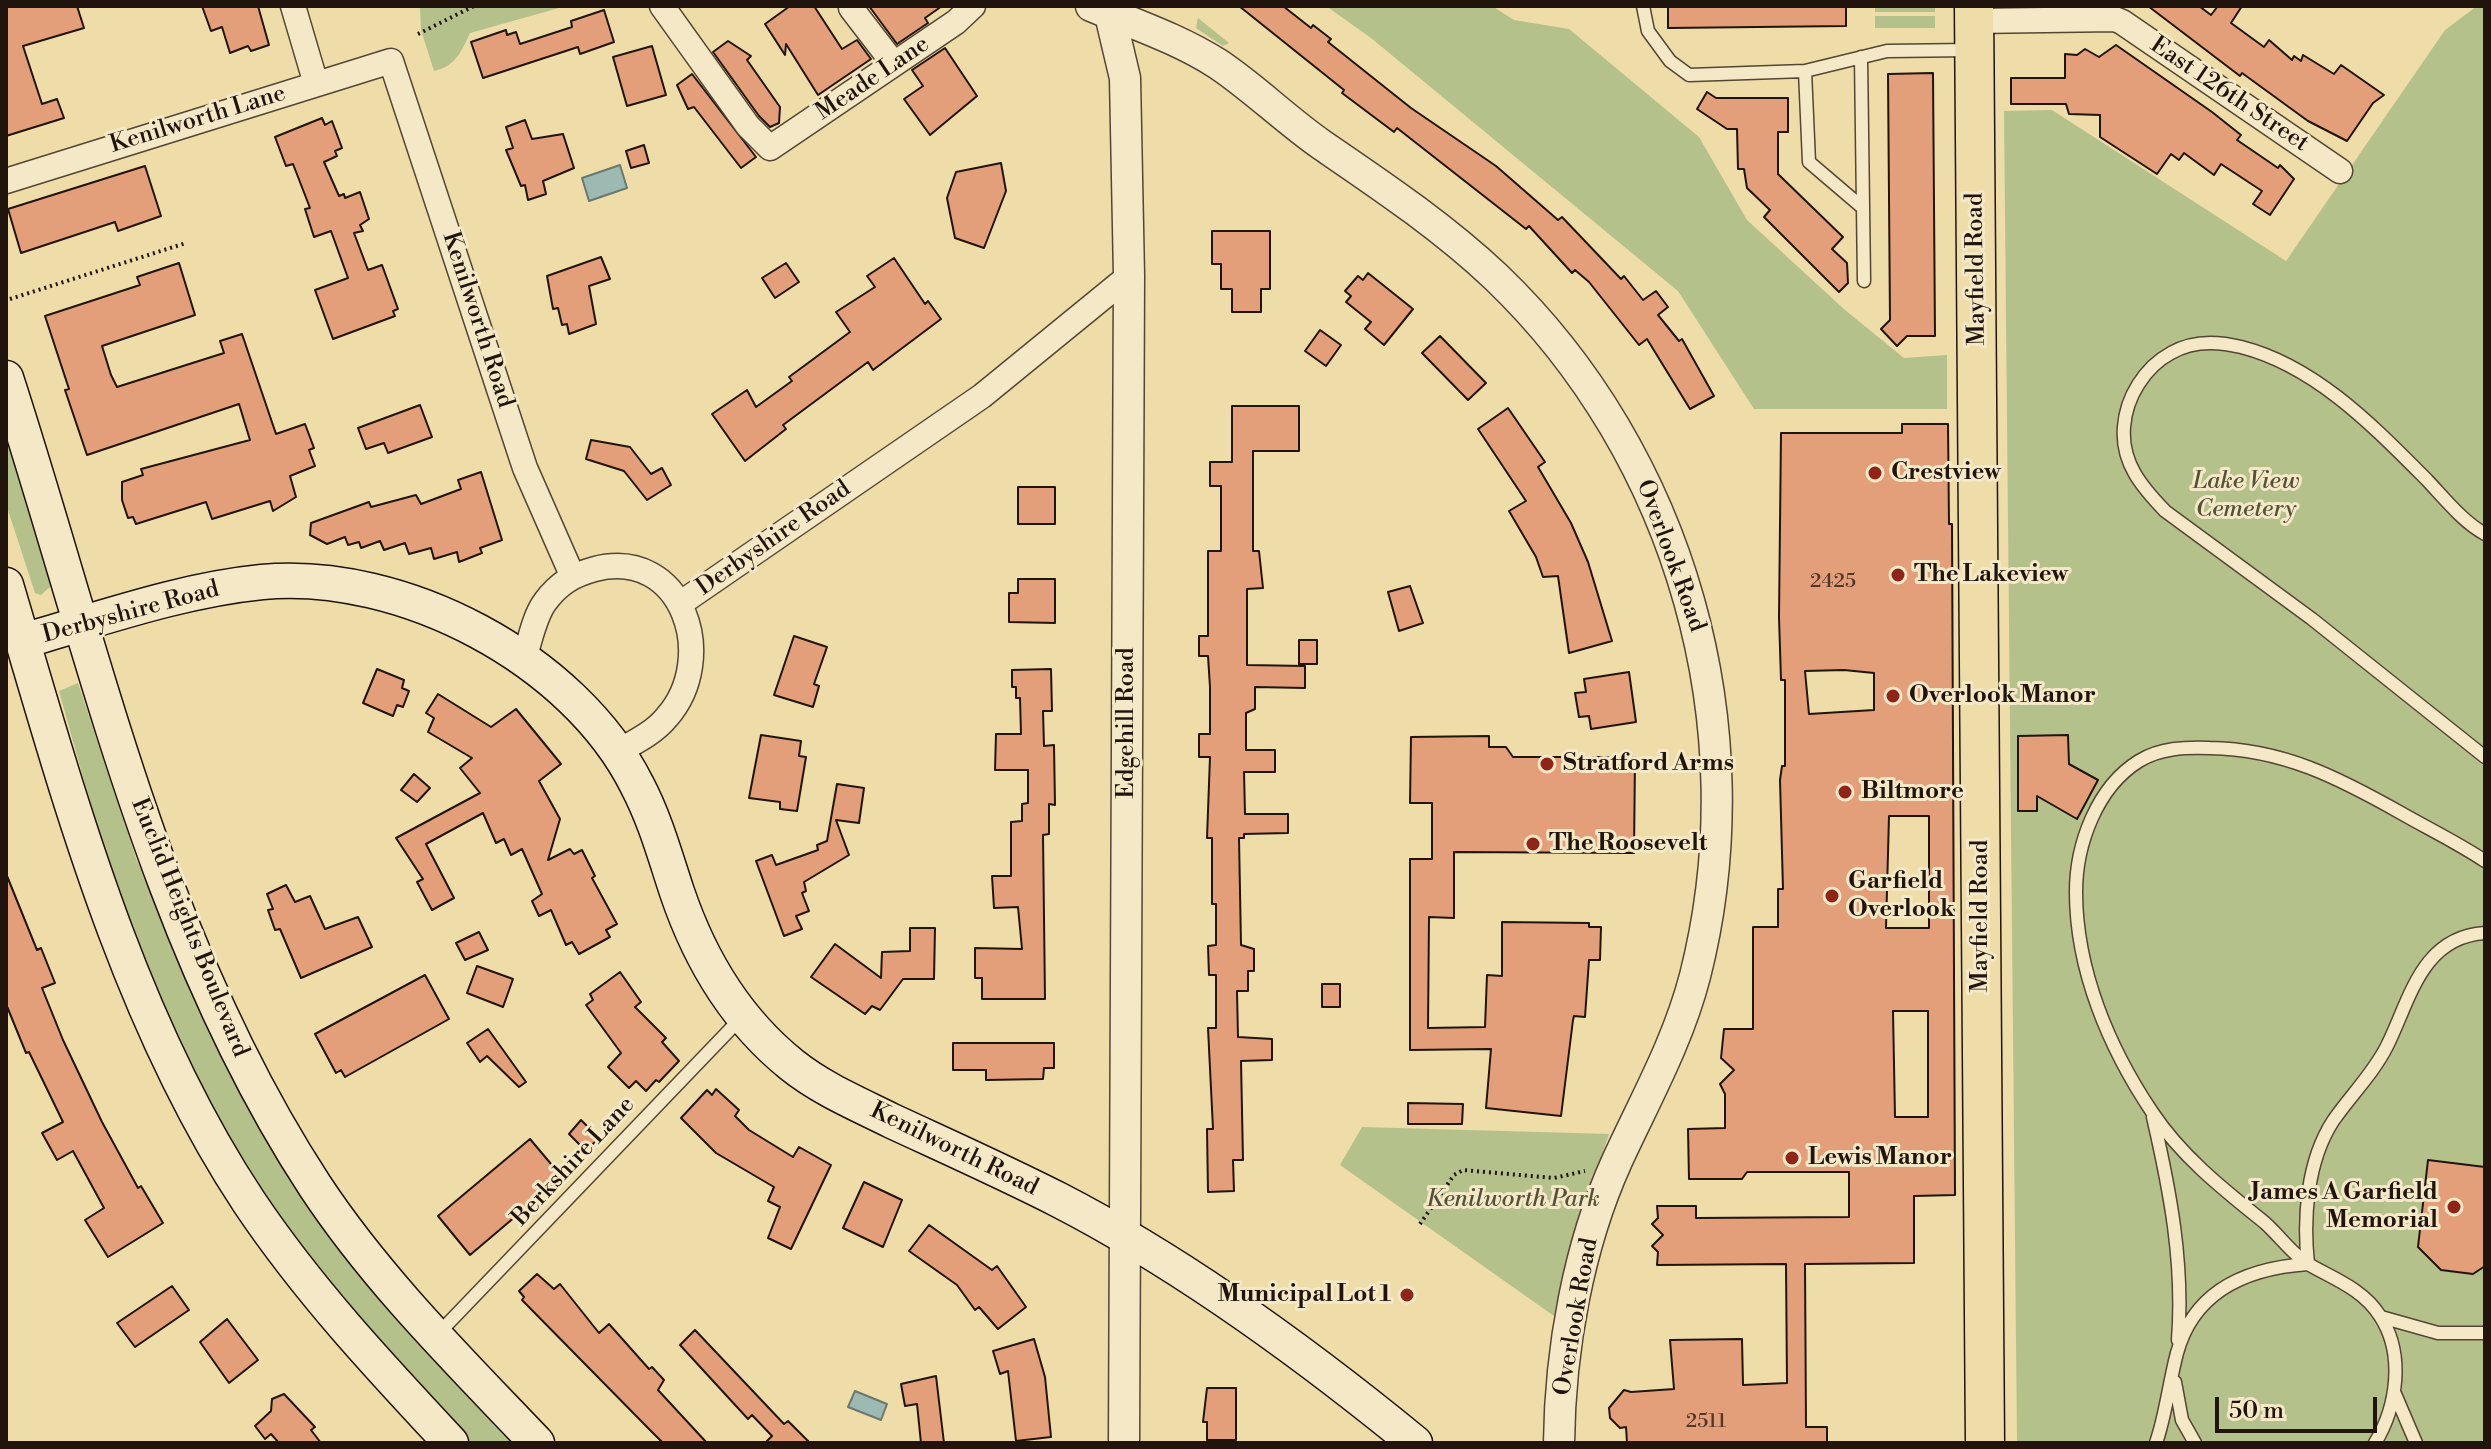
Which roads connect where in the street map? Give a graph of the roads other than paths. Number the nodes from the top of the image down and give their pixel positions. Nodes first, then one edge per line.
1 (293, 6) edge
2 (662, 6) edge
3 (973, 6) edge
4 (1643, 6) edge
5 (851, 8) dead end
6 (1104, 9) edge
7 (1974, 26) edge
8 (1861, 57) junction
9 (391, 61) joint
10 (894, 64) junction
11 (1805, 71) junction
12 (316, 84) junction
13 (2340, 171) dead end
14 (6, 181) edge
15 (1863, 208) junction
16 (1129, 276) junction
17 (1864, 281) dead end
18 (6, 378) edge
19 (2485, 534) edge
20 (572, 575) junction
21 (6, 585) edge
22 (681, 603) junction
23 (83, 624) junction
24 (14, 645) edge
25 (524, 659) junction
26 (617, 752) junction
27 (2485, 757) edge
28 (2485, 861) edge
29 (2485, 933) edge
30 (742, 1017) junction
31 (2152, 1113) junction
32 (1124, 1236) junction
33 (2308, 1264) junction
34 (2381, 1317) junction
35 (2485, 1333) edge
36 (436, 1336) junction
37 (2177, 1352) junction
38 (2395, 1394) junction
39 (451, 1443) edge
40 (537, 1443) edge
41 (1124, 1443) edge
42 (1415, 1443) edge
43 (1559, 1443) edge
44 (1985, 1443) edge
45 (2156, 1443) edge
46 (2195, 1443) edge
47 (2375, 1443) edge
48 (2416, 1443) edge

1 - 12 street
2 - 10 street, Meade Lane
3 - 10 street, Meade Lane
4 - 11 lane
5 - 10 street
6 - 16 street, Edgehill Road
6 - 43 street, Overlook Road
7 - 8 lane
7 - 13 street, East 126th Street
7 - 44 main road, Mayfield Road
8 - 11 lane
8 - 15 lane
9 - 12 street, Kenilworth Lane
9 - 20 street, Kenilworth Road
11 - 15 lane
12 - 14 street, Kenilworth Lane
15 - 17 lane
16 - 22 street, Derbyshire Road
16 - 32 street, Edgehill Road
18 - 23 main road, Euclid Heights Boulevard
19 - 27 lane
20 - 22 street
20 - 25 street
21 - 24 main road
22 - 26 street, Derbyshire Road
23 - 24 main road, Derbyshire Road
23 - 25 main road, Derbyshire Road
23 - 36 main road, Euclid Heights Boulevard
24 - 39 main road
25 - 26 main road, Derbyshire Road
26 - 30 main road, Kenilworth Road
28 - 31 lane
29 - 33 lane
30 - 32 main road, Kenilworth Road
30 - 36 lane, Berkshire Lane
31 - 33 lane
31 - 37 lane
32 - 41 street, Edgehill Road
32 - 42 main road, Kenilworth Road
33 - 34 lane
33 - 37 lane
34 - 35 lane
34 - 38 lane
36 - 40 main road, Euclid Heights Boulevard
37 - 45 lane
37 - 46 lane
38 - 47 lane
38 - 48 lane

